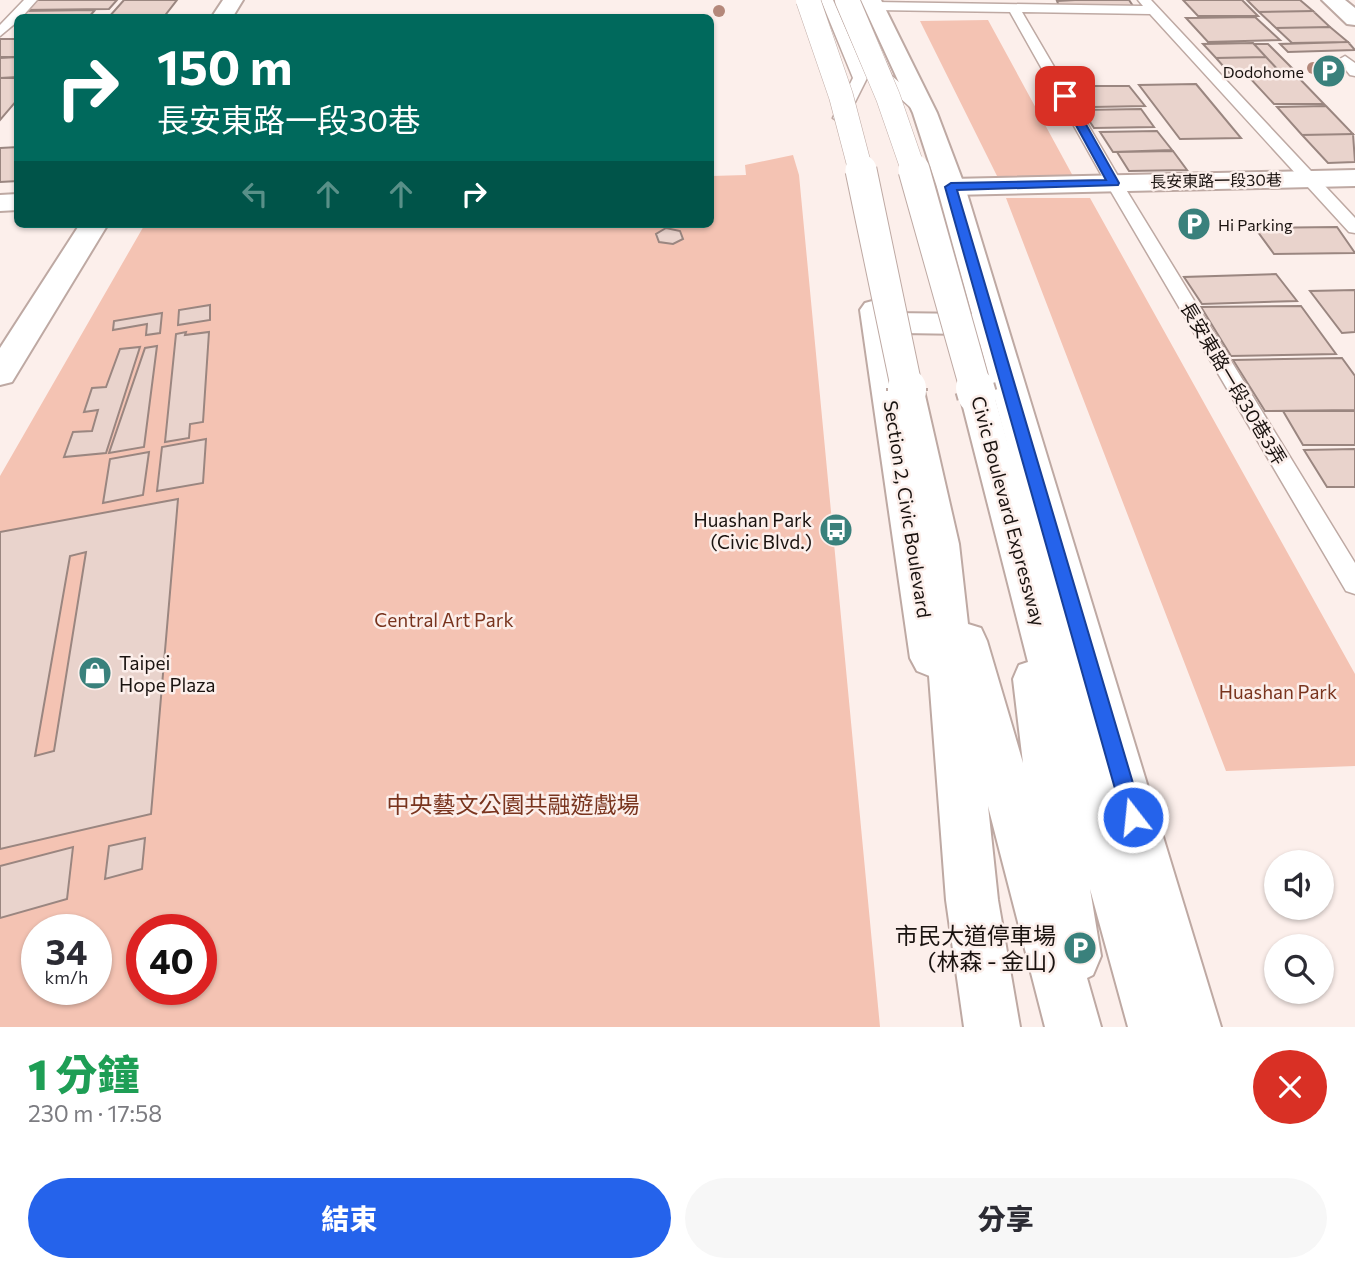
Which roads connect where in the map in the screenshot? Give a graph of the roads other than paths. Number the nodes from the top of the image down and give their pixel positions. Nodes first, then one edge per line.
1 (31, 0) edge
2 (796, 0) edge
3 (808, 0) edge
4 (827, 0) edge
5 (861, 2) edge
6 (989, 4) edge
7 (1148, 5) edge
8 (1015, 9) junction
9 (17, 14) edge
10 (14, 18) edge
11 (0, 32) edge
12 (1345, 60) dead end
13 (1355, 72) edge
14 (837, 124) junction
15 (1311, 178) junction
16 (1355, 178) edge
17 (1114, 183) junction
18 (951, 187) junction
19 (91, 228) edge
20 (1355, 228) edge
21 (874, 295) junction
22 (983, 295) junction
23 (882, 342) junction
24 (997, 345) junction
25 (0, 374) edge
26 (939, 544) junction
27 (1017, 548) junction
28 (1355, 584) edge
29 (982, 1027) edge
30 (992, 1027) edge
31 (1073, 1027) edge
32 (1084, 1027) edge
33 (1156, 1027) edge
34 (1193, 1027) edge

1 - 9 lane
2 - 14 main road, Section 2, Civic Boulevard
3 - 26 main road, bridge
4 - 14 lane
5 - 6 lane
5 - 18 main road
5 - 27 main road, Civic Boulevard Expressway, bridge
6 - 8 lane
7 - 8 lane
7 - 15 lane
8 - 17 lane, 長安東路一段30巷3弄
10 - 11 lane
12 - 13 lane
14 - 21 main road, Section 2, Civic Boulevard
15 - 16 main road, 長安東路一段30巷
15 - 17 main road, 長安東路一段30巷
15 - 20 lane
17 - 18 main road, 長安東路一段30巷
17 - 28 lane, 長安東路一段30巷3弄
18 - 22 main road
19 - 25 main road
21 - 22 main road
21 - 23 main road, Section 2, Civic Boulevard
22 - 24 main road
23 - 24 main road
23 - 29 main road, Section 2, Civic Boulevard
24 - 34 main road
26 - 30 main road
26 - 31 main road
27 - 32 main road
27 - 33 main road, Civic Boulevard Expressway

